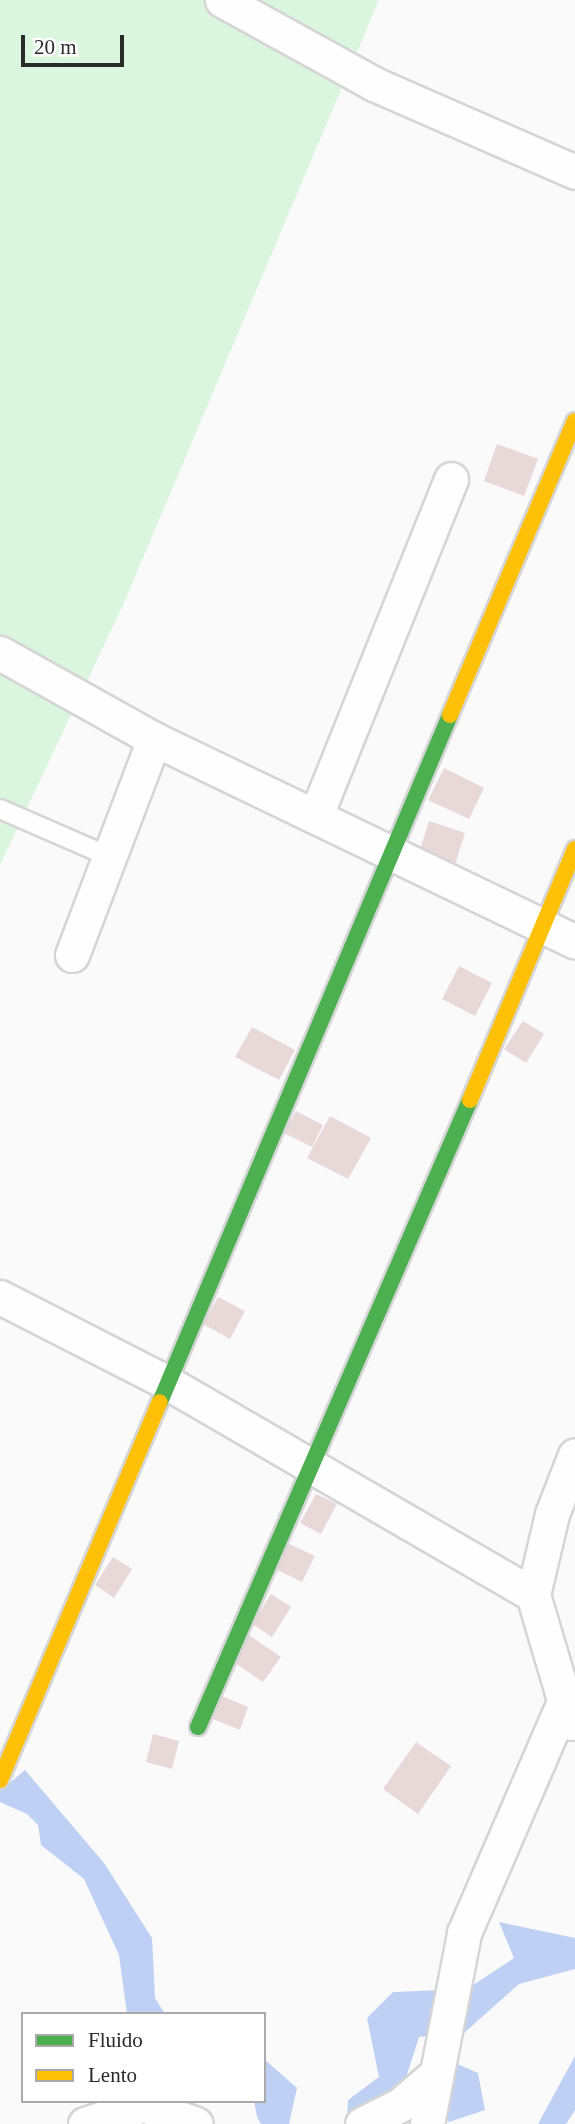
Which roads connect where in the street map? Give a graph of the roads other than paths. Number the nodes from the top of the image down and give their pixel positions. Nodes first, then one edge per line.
1 (222, 0) edge
2 (575, 172) edge
3 (575, 421) edge
4 (450, 479) dead end
5 (0, 653) edge
6 (153, 738) junction
7 (0, 809) edge
8 (316, 815) junction
9 (575, 849) edge
10 (393, 852) junction
11 (108, 856) junction
12 (543, 924) junction
13 (575, 942) edge
14 (72, 955) dead end
15 (0, 1297) edge
16 (168, 1382) junction
17 (575, 1455) edge
18 (314, 1471) junction
19 (533, 1595) junction
20 (568, 1718) edge
21 (198, 1727) dead end
22 (0, 1780) edge
23 (435, 2075) junction
24 (85, 2124) edge
25 (195, 2124) edge
26 (362, 2124) edge
27 (427, 2124) edge

1 - 2 street
3 - 10 street
4 - 8 street
5 - 6 street
6 - 8 street
6 - 11 street
7 - 11 lane
8 - 10 street
9 - 12 street
10 - 12 street
10 - 16 street
11 - 14 street
12 - 13 street
12 - 18 street
15 - 16 street
16 - 18 street
16 - 22 street
17 - 19 street
18 - 19 street
18 - 21 street
19 - 20 street
20 - 23 street
23 - 26 street
23 - 27 street
24 - 25 street

